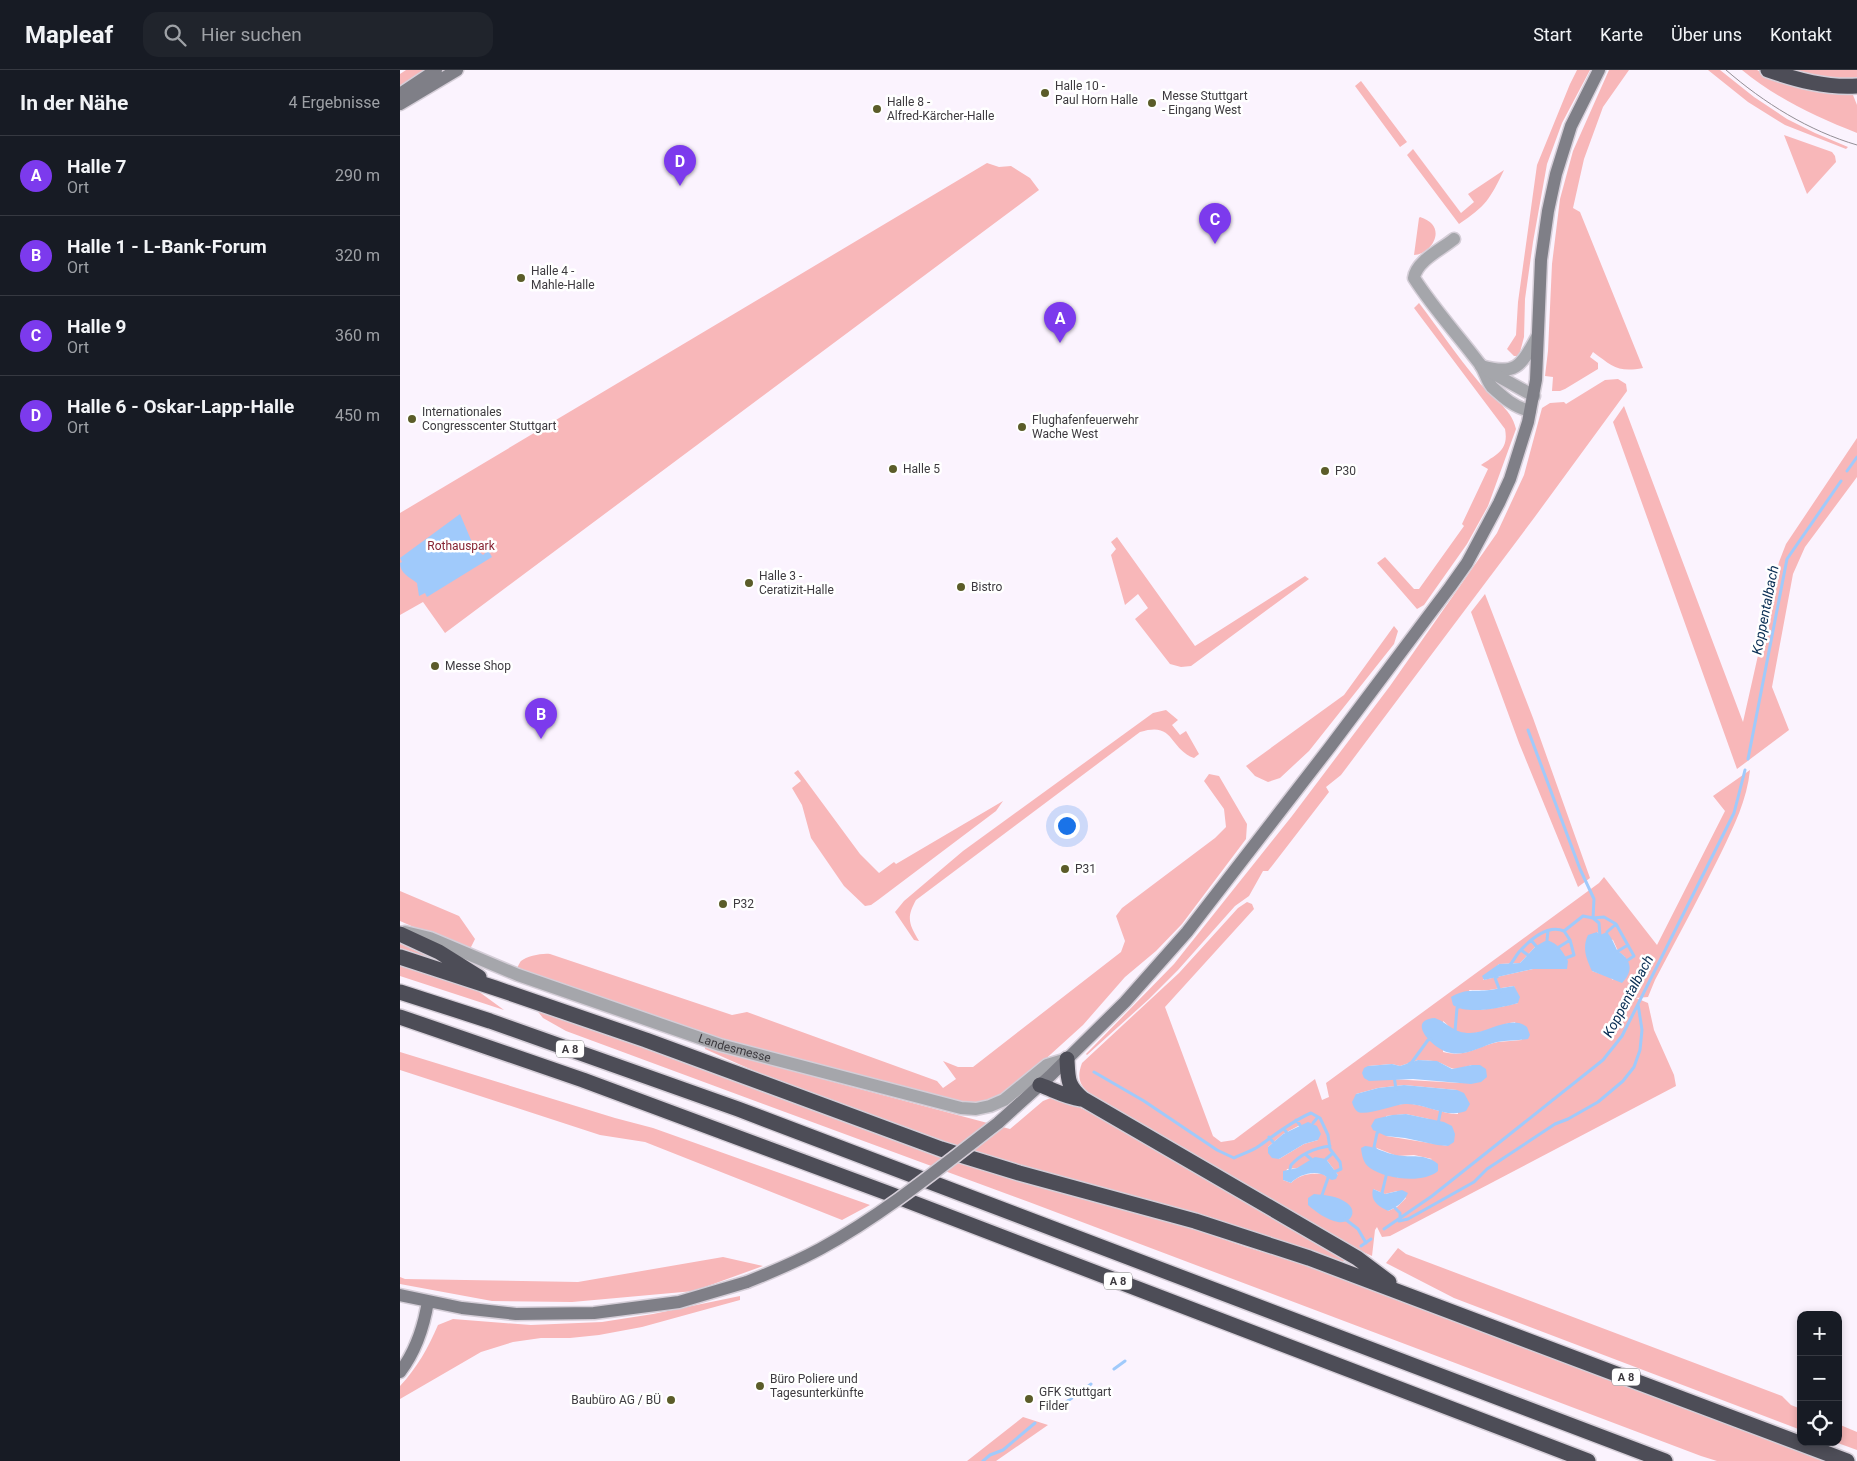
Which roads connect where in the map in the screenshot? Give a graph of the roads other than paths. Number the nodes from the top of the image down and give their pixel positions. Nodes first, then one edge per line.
1 (436, 70) edge
2 (457, 70) edge
3 (1599, 70) edge
4 (1768, 70) edge
5 (1857, 86) edge
6 (400, 94) edge
7 (400, 104) edge
8 (1454, 239) dead end
9 (1537, 337) junction
10 (1481, 366) junction
11 (1534, 396) junction
12 (1530, 411) junction
13 (400, 932) edge
14 (400, 957) edge
15 (495, 988) junction
16 (400, 992) edge
17 (400, 1017) edge
18 (1067, 1059) junction
19 (1040, 1085) junction
20 (1082, 1099) junction
21 (1404, 1293) junction
22 (400, 1295) edge
23 (428, 1301) junction
24 (400, 1372) edge
25 (1588, 1461) edge
26 (1665, 1461) edge
27 (1847, 1461) edge

1 - 6 main road
2 - 7 main road
3 - 9 main road
4 - 5 highway
8 - 10 street
9 - 10 street
9 - 11 main road
10 - 11 street
10 - 12 street
11 - 12 main road
12 - 18 main road
13 - 15 highway
13 - 18 street, Landesmesse
14 - 15 highway
15 - 21 highway, A 8
16 - 26 highway, A 8
17 - 25 highway, A 8
18 - 19 main road
18 - 20 highway
19 - 20 highway
19 - 23 main road, bridge
20 - 21 highway
21 - 27 highway, A 8
22 - 23 main road
23 - 24 main road

